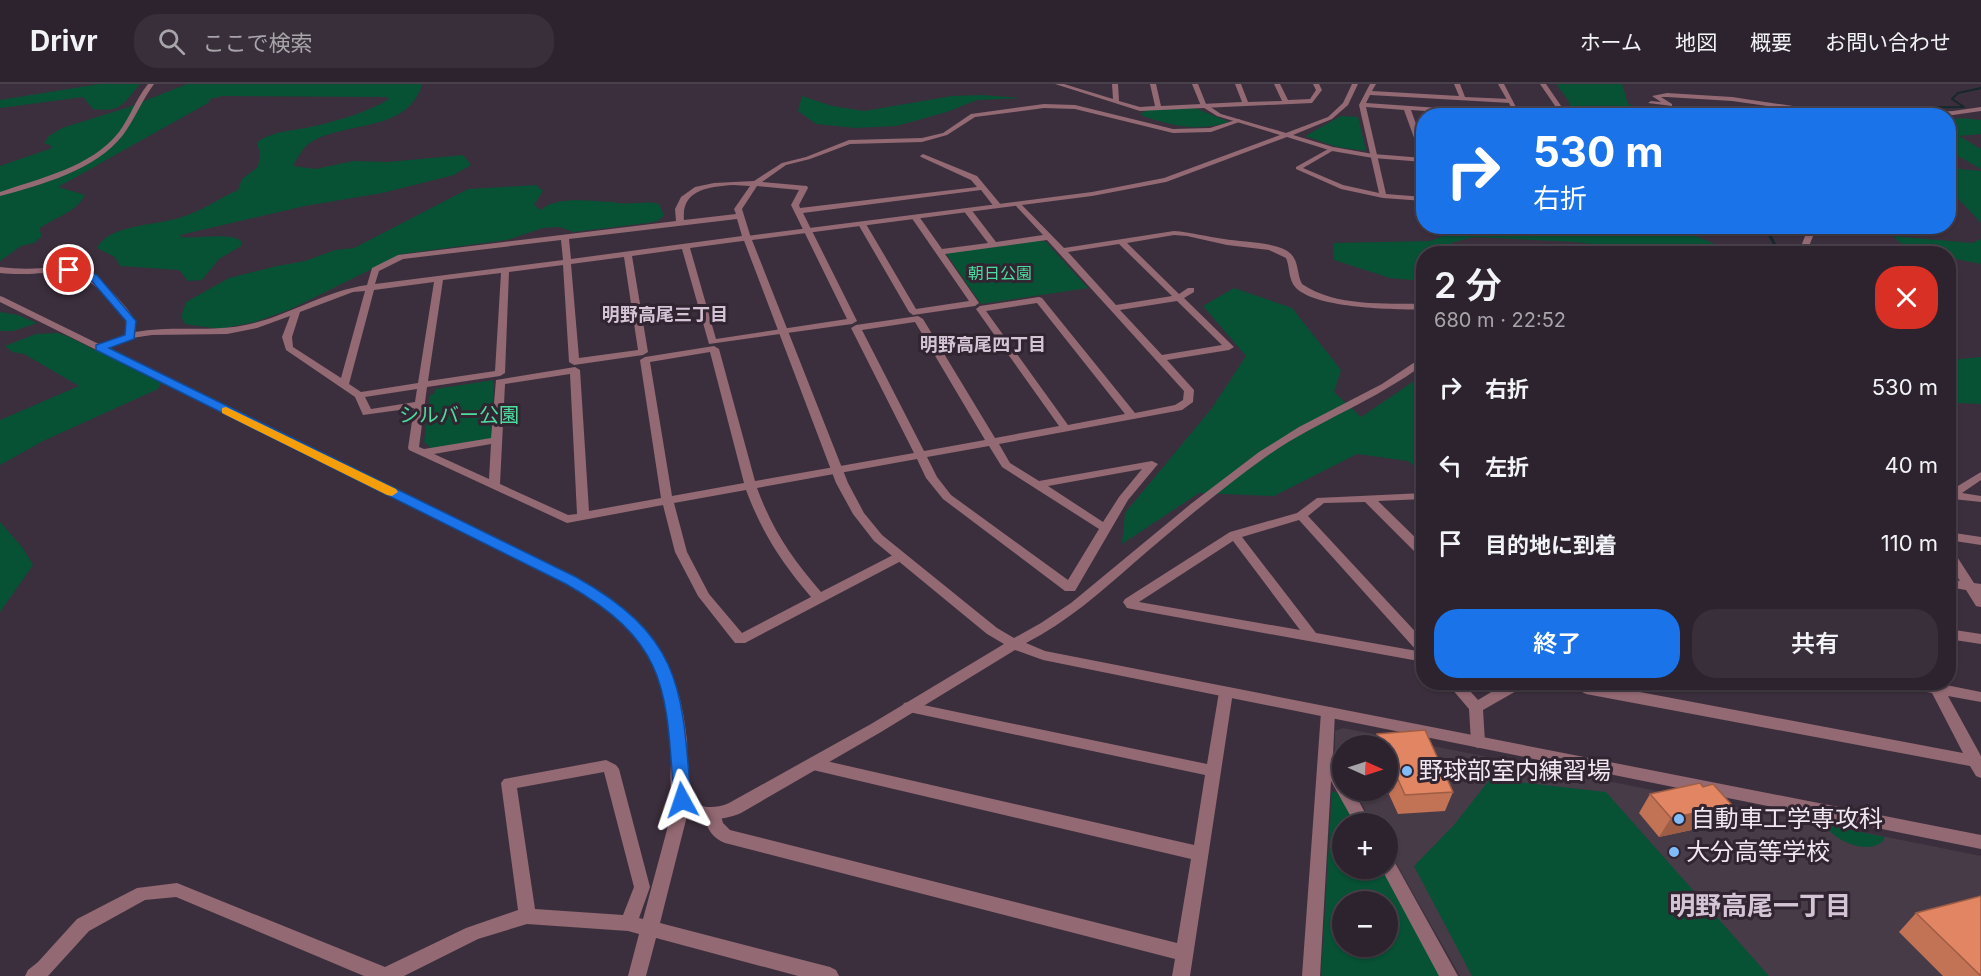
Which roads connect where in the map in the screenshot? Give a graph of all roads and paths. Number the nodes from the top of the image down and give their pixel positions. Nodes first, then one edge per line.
1 (151, 84) edge
2 (1058, 84) edge
3 (1114, 84) edge
4 (1153, 84) edge
5 (1195, 84) edge
6 (1238, 84) edge
7 (1277, 84) edge
8 (1316, 84) edge
9 (1355, 84) edge
10 (1373, 84) edge
11 (1457, 84) edge
12 (1500, 84) edge
13 (1543, 84) edge
14 (1076, 87) edge
15 (1369, 93) junction
16 (1463, 98) junction
17 (1510, 101) junction
18 (1116, 102) junction
19 (1286, 102) junction
20 (1246, 104) junction
21 (1651, 104) dead end
22 (1362, 105) junction
23 (1204, 106) junction
24 (1158, 108) junction
25 (1407, 108) junction
26 (1514, 108) edge
27 (1560, 108) edge
28 (1790, 108) edge
29 (1416, 109) edge
30 (1981, 109) edge
31 (1956, 113) edge
32 (1239, 121) junction
33 (1416, 134) edge
34 (1288, 136) junction
35 (1332, 149) junction
36 (923, 156) dead end
37 (1373, 156) junction
38 (1416, 158) edge
39 (754, 185) junction
40 (983, 188) junction
41 (0, 194) edge
42 (1383, 196) junction
43 (1416, 198) edge
44 (1019, 204) junction
45 (998, 206) junction
46 (967, 210) junction
47 (798, 211) junction
48 (739, 216) junction
49 (915, 217) junction
50 (681, 223) junction
51 (862, 224) junction
52 (808, 231) junction
53 (565, 237) junction
54 (1049, 237) junction
55 (747, 238) junction
56 (1120, 242) junction
57 (993, 245) junction
58 (686, 246) junction
59 (1062, 251) junction
60 (940, 252) junction
61 (628, 254) junction
62 (567, 261) junction
63 (505, 269) junction
64 (0, 270) edge
65 (439, 278) junction
66 (370, 287) junction
67 (1191, 290) dead end
68 (0, 298) edge
69 (1178, 298) junction
70 (1416, 307) edge
71 (1113, 308) junction
72 (297, 309) junction
73 (783, 332) junction
74 (130, 336) junction
75 (100, 348) junction
76 (1159, 358) junction
77 (1416, 366) edge
78 (344, 384) junction
79 (422, 385) junction
80 (359, 395) junction
81 (419, 404) junction
82 (1132, 416) junction
83 (1065, 428) junction
84 (497, 440) junction
85 (992, 441) junction
86 (423, 453) junction
87 (920, 454) junction
88 (837, 470) junction
89 (1981, 475) edge
90 (494, 485) junction
91 (750, 485) junction
92 (1037, 485) junction
93 (1956, 492) edge
94 (1416, 496) edge
95 (1956, 496) edge
96 (1368, 498) junction
97 (1981, 499) edge
98 (668, 500) junction
99 (583, 516) junction
100 (1301, 516) junction
101 (1105, 528) junction
102 (1234, 535) junction
103 (1956, 537) edge
104 (1981, 541) edge
105 (1416, 546) edge
106 (899, 557) junction
107 (1956, 562) edge
108 (1956, 583) edge
109 (1976, 587) edge
110 (820, 599) junction
111 (1981, 603) edge
112 (1956, 635) edge
113 (1312, 638) junction
114 (1981, 639) edge
115 (1416, 641) edge
116 (1014, 644) junction
117 (1416, 656) edge
118 (1460, 690) edge
119 (1506, 690) edge
120 (1591, 690) edge
121 (1938, 690) edge
122 (1942, 690) edge
123 (1226, 692) junction
124 (1981, 697) edge
125 (909, 707) junction
126 (1476, 708) junction
127 (1328, 712) junction
128 (1478, 742) junction
129 (1325, 756) junction
130 (813, 764) junction
131 (1979, 765) edge
132 (1332, 768) edge
133 (1214, 771) junction
134 (682, 800) junction
135 (713, 814) junction
136 (1981, 842) edge
137 (1201, 854) junction
138 (1395, 879) edge
139 (527, 916) junction
140 (628, 923) junction
141 (649, 927) junction
142 (1185, 953) junction
143 (34, 976) edge
144 (386, 976) edge
145 (637, 976) edge
146 (830, 976) edge
147 (1181, 976) edge
148 (1311, 976) edge
149 (1449, 976) edge

1 - 41 street
2 - 14 street
3 - 18 street
4 - 24 street
5 - 23 street
6 - 20 street
7 - 19 street
8 - 19 street
9 - 34 street
10 - 15 street
11 - 16 street
12 - 17 street
13 - 27 street
14 - 18 street
15 - 16 street
15 - 22 street
16 - 17 street
17 - 26 street
18 - 24 street
19 - 20 street
20 - 23 street
21 - 28 street
22 - 25 street
22 - 37 street
23 - 24 street
23 - 32 street
25 - 29 street
25 - 33 street
30 - 31 street
32 - 34 street
32 - 39 street
34 - 35 street
34 - 44 street
35 - 37 street
35 - 42 street
36 - 40 street
37 - 38 street
37 - 42 street
39 - 47 street
39 - 48 street
39 - 50 street
40 - 45 street
40 - 47 street
42 - 43 street
44 - 45 street
44 - 54 street
45 - 46 street
46 - 49 street
46 - 57 street
47 - 52 street
48 - 50 street
48 - 55 street
49 - 51 street
49 - 60 street
50 - 53 street
51 - 52 street
51 - 60 street
52 - 55 street
52 - 73 street
53 - 62 street
53 - 66 street
54 - 57 street
54 - 59 street
55 - 58 street
55 - 73 street
56 - 59 street
56 - 69 street
56 - 70 street
57 - 60 street
58 - 61 street
58 - 73 street
59 - 71 street
61 - 62 street
61 - 62 street
62 - 63 street
63 - 65 street
63 - 79 street
64 - 74 street
65 - 66 street
65 - 79 street
66 - 72 street
66 - 78 street
67 - 69 street
68 - 75 street
69 - 71 street
69 - 76 street
71 - 76 street
72 - 74 street
72 - 78 street
73 - 88 street
74 - 75 street
75 - 134 street
76 - 82 street
77 - 116 street
78 - 80 street
79 - 80 street
79 - 81 street
80 - 81 street
81 - 86 street
82 - 83 street
82 - 83 street
83 - 85 street
84 - 86 street
84 - 90 street
84 - 99 street
85 - 87 street
85 - 87 street
85 - 92 street
86 - 90 street
87 - 88 street
87 - 101 street
88 - 91 street
88 - 106 street
89 - 93 street
90 - 99 street
91 - 98 street
91 - 98 street
91 - 110 street
92 - 101 street
92 - 101 street
94 - 96 street
95 - 97 street
96 - 100 street
96 - 105 street
98 - 99 street
98 - 110 street
100 - 102 street
100 - 115 street
102 - 113 street
102 - 113 street
103 - 104 street
106 - 110 street
106 - 116 street
107 - 109 street
108 - 109 street
109 - 111 street
112 - 114 street
113 - 117 street
116 - 123 street
116 - 125 street
118 - 126 street
119 - 126 street
120 - 131 street
121 - 131 street
122 - 124 street
123 - 127 street
123 - 133 street
125 - 130 street
125 - 133 street
126 - 128 street
127 - 128 street
127 - 129 street
128 - 136 street
129 - 132 street
129 - 148 street
130 - 135 street
130 - 137 street
133 - 137 street
134 - 135 street
134 - 141 street
135 - 142 street
137 - 142 street
138 - 149 street
139 - 140 street
139 - 140 street
139 - 144 street
140 - 141 street
141 - 145 street
141 - 146 street
142 - 147 street
143 - 144 street

